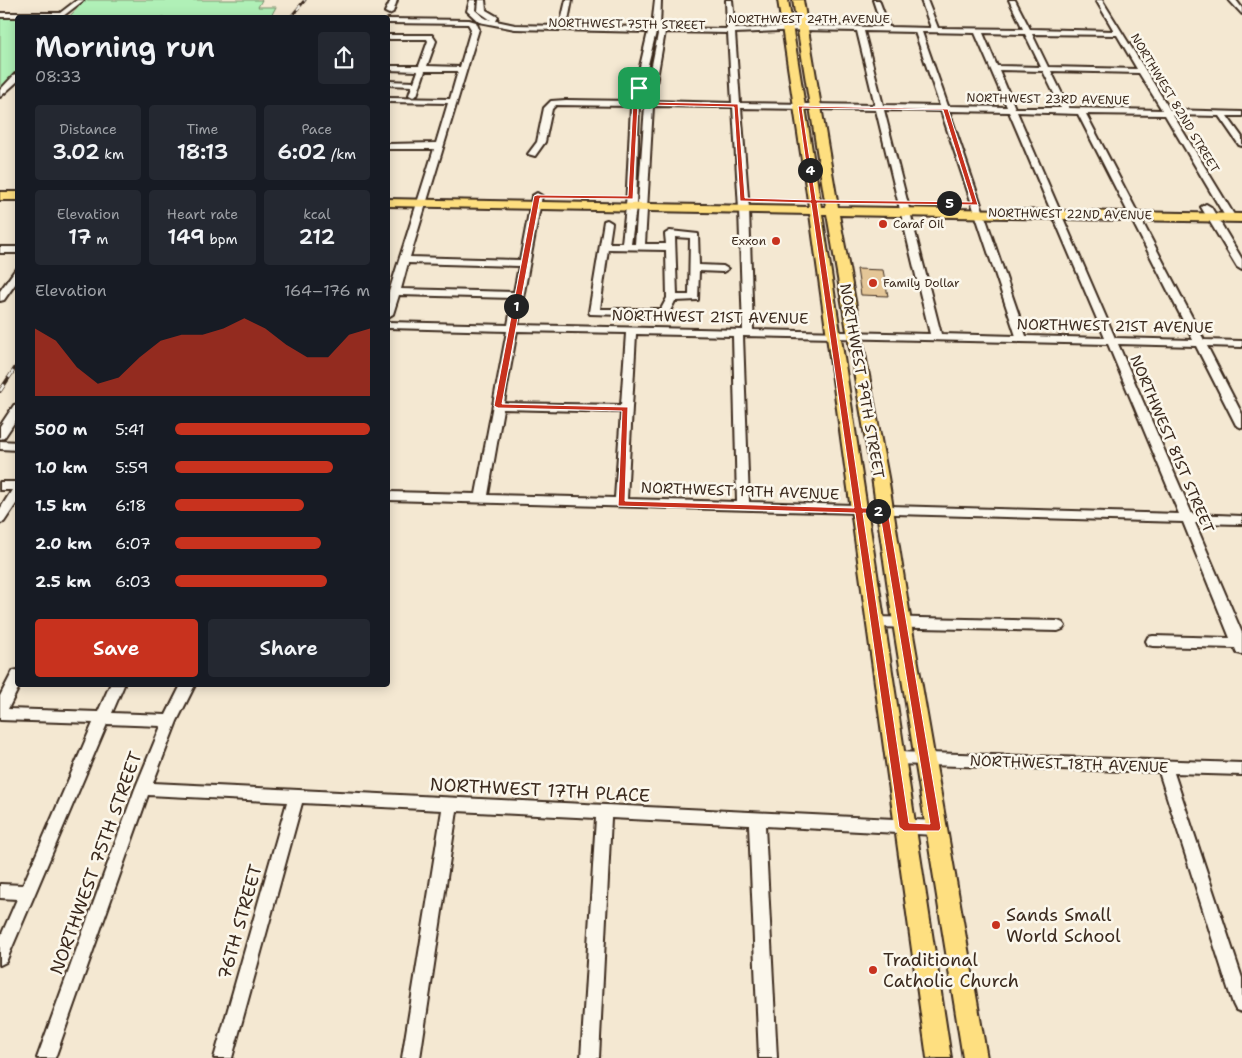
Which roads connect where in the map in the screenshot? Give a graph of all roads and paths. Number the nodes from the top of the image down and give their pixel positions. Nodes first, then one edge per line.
1 (81, 0) edge
2 (394, 0) edge
3 (473, 0) edge
4 (482, 0) edge
5 (569, 0) edge
6 (658, 0) edge
7 (729, 0) edge
8 (783, 0) edge
9 (798, 0) edge
10 (876, 0) edge
11 (924, 0) edge
12 (1012, 0) edge
13 (1099, 0) edge
14 (1232, 0) edge
15 (1242, 11) edge
16 (389, 12) dead end
17 (0, 15) edge
18 (15, 15) edge
19 (58, 15) edge
20 (390, 21) edge
21 (564, 26) junction
22 (656, 27) junction
23 (730, 28) junction
24 (787, 28) junction
25 (803, 28) junction
26 (860, 29) junction
27 (886, 29) junction
28 (918, 30) junction
29 (935, 30) junction
30 (978, 30) junction
31 (1027, 31) junction
32 (1118, 33) junction
33 (390, 36) edge
34 (644, 63) junction
35 (656, 64) junction
36 (793, 66) junction
37 (809, 66) junction
38 (390, 68) edge
39 (423, 68) junction
40 (994, 68) junction
41 (464, 69) junction
42 (1045, 69) junction
43 (1143, 71) junction
44 (15, 79) edge
45 (390, 83) edge
46 (417, 84) junction
47 (639, 88) junction
48 (652, 89) junction
49 (0, 95) edge
50 (413, 95) dead end
51 (390, 100) edge
52 (453, 101) junction
53 (635, 103) junction
54 (649, 103) junction
55 (736, 106) junction
56 (800, 107) junction
57 (816, 107) junction
58 (880, 108) junction
59 (945, 109) junction
60 (1012, 110) junction
61 (1066, 111) junction
62 (1081, 111) junction
63 (1169, 112) junction
64 (1221, 113) junction
65 (1242, 114) edge
66 (804, 134) junction
67 (1242, 144) edge
68 (390, 146) edge
69 (438, 146) junction
70 (532, 154) dead end
71 (824, 156) junction
72 (0, 187) edge
73 (15, 187) edge
74 (390, 194) edge
75 (0, 196) edge
76 (15, 196) edge
77 (423, 199) junction
78 (537, 201) junction
79 (390, 203) edge
80 (637, 203) junction
81 (743, 205) junction
82 (814, 206) junction
83 (832, 206) junction
84 (904, 207) junction
85 (978, 208) junction
86 (1242, 208) edge
87 (1054, 209) junction
88 (1132, 211) junction
89 (1210, 212) junction
90 (1232, 214) edge
91 (607, 222) dead end
92 (604, 246) junction
93 (626, 246) junction
94 (640, 246) junction
95 (671, 247) junction
96 (0, 250) edge
97 (15, 250) edge
98 (404, 260) junction
99 (823, 262) junction
100 (841, 262) junction
101 (524, 263) junction
102 (1242, 267) edge
103 (695, 268) junction
104 (723, 269) dead end
105 (15, 276) edge
106 (394, 292) junction
107 (518, 295) junction
108 (0, 298) edge
109 (672, 298) junction
110 (390, 307) edge
111 (390, 325) edge
112 (512, 328) junction
113 (631, 330) junction
114 (743, 333) junction
115 (834, 336) junction
116 (854, 336) junction
117 (936, 337) junction
118 (1022, 339) junction
119 (1112, 340) junction
120 (1200, 344) junction
121 (1242, 344) edge
122 (498, 406) junction
123 (626, 409) junction
124 (15, 412) edge
125 (846, 425) junction
126 (1242, 425) edge
127 (870, 426) junction
128 (0, 435) edge
129 (0, 446) edge
130 (15, 446) edge
131 (0, 486) edge
132 (15, 488) edge
133 (15, 493) edge
134 (390, 496) edge
135 (481, 500) junction
136 (621, 504) junction
137 (743, 507) junction
138 (858, 510) junction
139 (884, 511) junction
140 (1187, 519) junction
141 (0, 520) edge
142 (1242, 520) edge
143 (875, 622) junction
144 (902, 623) junction
145 (1058, 626) dead end
146 (1153, 641) dead end
147 (1241, 646) edge
148 (15, 681) edge
149 (116, 687) edge
150 (187, 687) edge
151 (0, 710) edge
152 (0, 714) edge
153 (102, 719) junction
154 (170, 721) junction
155 (896, 758) junction
156 (925, 759) junction
157 (1165, 767) junction
158 (1242, 769) edge
159 (143, 789) junction
160 (296, 796) junction
161 (450, 805) junction
162 (604, 814) junction
163 (757, 820) junction
164 (904, 827) junction
165 (936, 828) junction
166 (0, 891) edge
167 (28, 892) junction
168 (0, 957) edge
169 (1242, 1004) edge
170 (46, 1058) edge
171 (223, 1058) edge
172 (411, 1058) edge
173 (590, 1058) edge
174 (768, 1058) edge
175 (939, 1058) edge
176 (974, 1058) edge

1 - 19 street
2 - 16 street
3 - 21 street, NORTHWEST 24TH AVENUE
4 - 21 street, NORTHWEST 75TH STREET
5 - 21 street
6 - 22 street
7 - 23 street
8 - 24 main road, NORTHWEST 79TH STREET
9 - 25 main road, NORTHWEST 79TH STREET
10 - 27 street
11 - 29 street
12 - 31 street
13 - 32 street, NORTHWEST 82ND STREET
14 - 15 street
17 - 18 street
20 - 41 street
21 - 22 street, NORTHWEST 24TH AVENUE
22 - 23 street, NORTHWEST 24TH AVENUE
22 - 34 street
22 - 35 street
23 - 24 street, NORTHWEST 24TH AVENUE
23 - 55 street
24 - 25 street, NORTHWEST 24TH AVENUE
24 - 36 main road, NORTHWEST 79TH STREET
25 - 26 street, NORTHWEST 24TH AVENUE
25 - 37 main road, NORTHWEST 79TH STREET
26 - 27 street, NORTHWEST 24TH AVENUE
26 - 58 street
27 - 28 street, NORTHWEST 24TH AVENUE
28 - 29 street, NORTHWEST 24TH AVENUE
28 - 59 street
29 - 30 street, NORTHWEST 24TH AVENUE
30 - 31 street, NORTHWEST 24TH AVENUE
30 - 40 street, NORTHWEST 81ST STREET
31 - 32 street, NORTHWEST 24TH AVENUE
31 - 42 street
32 - 43 street, NORTHWEST 82ND STREET
33 - 39 street
34 - 35 street
34 - 47 street
35 - 48 street
36 - 37 main road
36 - 56 main road, NORTHWEST 79TH STREET
37 - 57 main road, NORTHWEST 79TH STREET
38 - 39 street
39 - 41 street
39 - 46 street
40 - 42 street
40 - 60 street, NORTHWEST 81ST STREET
41 - 52 street
42 - 43 street
42 - 61 street
43 - 63 street, NORTHWEST 82ND STREET
44 - 49 street
45 - 46 street
46 - 50 street
47 - 48 street
47 - 53 street
48 - 54 street
51 - 52 street
52 - 69 street
53 - 54 street, NORTHWEST 23RD AVENUE
53 - 70 street, NORTHWEST 23RD AVENUE
53 - 80 street
54 - 55 street, NORTHWEST 23RD AVENUE
54 - 80 street
55 - 56 street, NORTHWEST 23RD AVENUE
55 - 81 street
56 - 57 street, NORTHWEST 23RD AVENUE
56 - 66 main road, NORTHWEST 79TH STREET
57 - 58 street, NORTHWEST 23RD AVENUE
57 - 71 main road, NORTHWEST 79TH STREET
58 - 59 street, NORTHWEST 23RD AVENUE
58 - 84 street
59 - 60 street, NORTHWEST 23RD AVENUE
59 - 85 street
60 - 61 street, NORTHWEST 23RD AVENUE
60 - 87 street, NORTHWEST 81ST STREET
61 - 62 street, NORTHWEST 23RD AVENUE
62 - 63 street, NORTHWEST 23RD AVENUE
62 - 88 street
63 - 64 street, NORTHWEST 23RD AVENUE
63 - 90 street, NORTHWEST 82ND STREET
64 - 65 street, NORTHWEST 23RD AVENUE
64 - 67 street
66 - 71 main road
66 - 82 main road, NORTHWEST 79TH STREET
68 - 69 street
69 - 77 street
71 - 83 main road, NORTHWEST 79TH STREET
72 - 73 main road
74 - 77 main road, NORTHWEST 22ND AVENUE
75 - 76 main road
77 - 78 main road, NORTHWEST 22ND AVENUE
77 - 79 main road, NORTHWEST 22ND AVENUE
77 - 98 street
78 - 80 main road, NORTHWEST 22ND AVENUE
78 - 101 street
80 - 81 main road, NORTHWEST 22ND AVENUE
80 - 93 street
80 - 94 street
81 - 82 main road, NORTHWEST 22ND AVENUE
81 - 114 street
82 - 83 main road, NORTHWEST 22ND AVENUE
82 - 99 main road, NORTHWEST 79TH STREET
83 - 84 main road, NORTHWEST 22ND AVENUE
83 - 100 main road, NORTHWEST 79TH STREET
84 - 85 main road, NORTHWEST 22ND AVENUE
84 - 117 street
85 - 87 main road, NORTHWEST 22ND AVENUE
85 - 118 street
86 - 90 main road, NORTHWEST 22ND AVENUE
87 - 88 main road, NORTHWEST 22ND AVENUE
87 - 119 street, NORTHWEST 81ST STREET
88 - 89 main road, NORTHWEST 22ND AVENUE
88 - 120 street
89 - 90 main road, NORTHWEST 22ND AVENUE
89 - 102 street
91 - 92 street
92 - 93 street
92 - 109 street
93 - 94 street
94 - 95 street
95 - 103 street
95 - 109 street
96 - 97 street
98 - 101 street
98 - 106 street
99 - 100 main road
99 - 115 main road, NORTHWEST 79TH STREET
100 - 116 main road, NORTHWEST 79TH STREET
101 - 107 street
103 - 104 street
103 - 109 street
105 - 108 street
106 - 107 street
106 - 110 street
107 - 112 street
111 - 112 street, NORTHWEST 21ST AVENUE
112 - 113 street, NORTHWEST 21ST AVENUE
112 - 122 street
113 - 114 street, NORTHWEST 21ST AVENUE
113 - 123 street
114 - 115 street, NORTHWEST 21ST AVENUE
114 - 137 street
115 - 116 street, NORTHWEST 21ST AVENUE
115 - 125 main road, NORTHWEST 79TH STREET
116 - 117 street, NORTHWEST 21ST AVENUE
116 - 127 main road, NORTHWEST 79TH STREET
117 - 118 street, NORTHWEST 21ST AVENUE
118 - 119 street, NORTHWEST 21ST AVENUE
119 - 120 street, NORTHWEST 21ST AVENUE
119 - 140 street, NORTHWEST 81ST STREET
120 - 121 street, NORTHWEST 21ST AVENUE
120 - 126 street
122 - 123 street
122 - 135 street
123 - 136 street
124 - 128 street
125 - 127 main road
125 - 138 main road, NORTHWEST 79TH STREET
127 - 139 main road, NORTHWEST 79TH STREET
129 - 130 street
131 - 132 street
133 - 141 street
134 - 135 street, NORTHWEST 19TH AVENUE
135 - 136 street, NORTHWEST 19TH AVENUE
136 - 137 street, NORTHWEST 19TH AVENUE
137 - 138 street, NORTHWEST 19TH AVENUE
138 - 139 street, NORTHWEST 19TH AVENUE
138 - 143 main road, NORTHWEST 79TH STREET
139 - 140 street, NORTHWEST 19TH AVENUE
139 - 144 main road, NORTHWEST 79TH STREET
140 - 142 street, NORTHWEST 19TH AVENUE
140 - 147 street, NORTHWEST 81ST STREET
143 - 144 street
143 - 155 main road, NORTHWEST 79TH STREET
144 - 145 street
144 - 156 main road, NORTHWEST 79TH STREET
146 - 147 street
148 - 151 street
149 - 153 street
150 - 154 street, NORTHWEST 75TH STREET
152 - 153 street
153 - 154 street
153 - 167 street
154 - 159 street, NORTHWEST 75TH STREET
155 - 156 street, NORTHWEST 18TH AVENUE
155 - 164 main road, NORTHWEST 79TH STREET
156 - 157 street, NORTHWEST 18TH AVENUE
156 - 165 main road, NORTHWEST 79TH STREET
157 - 158 street, NORTHWEST 18TH AVENUE
157 - 169 street
159 - 160 street, NORTHWEST 17TH PLACE
159 - 170 street, NORTHWEST 75TH STREET
160 - 161 street, NORTHWEST 17TH PLACE
160 - 171 street, 76TH STREET
161 - 162 street, NORTHWEST 17TH PLACE
161 - 172 street
162 - 163 street, NORTHWEST 17TH PLACE
162 - 173 street
163 - 164 street, NORTHWEST 17TH PLACE
163 - 174 street
164 - 165 street, NORTHWEST 17TH PLACE
164 - 175 main road, NORTHWEST 79TH STREET
165 - 176 main road, NORTHWEST 79TH STREET
166 - 167 street
167 - 168 street

